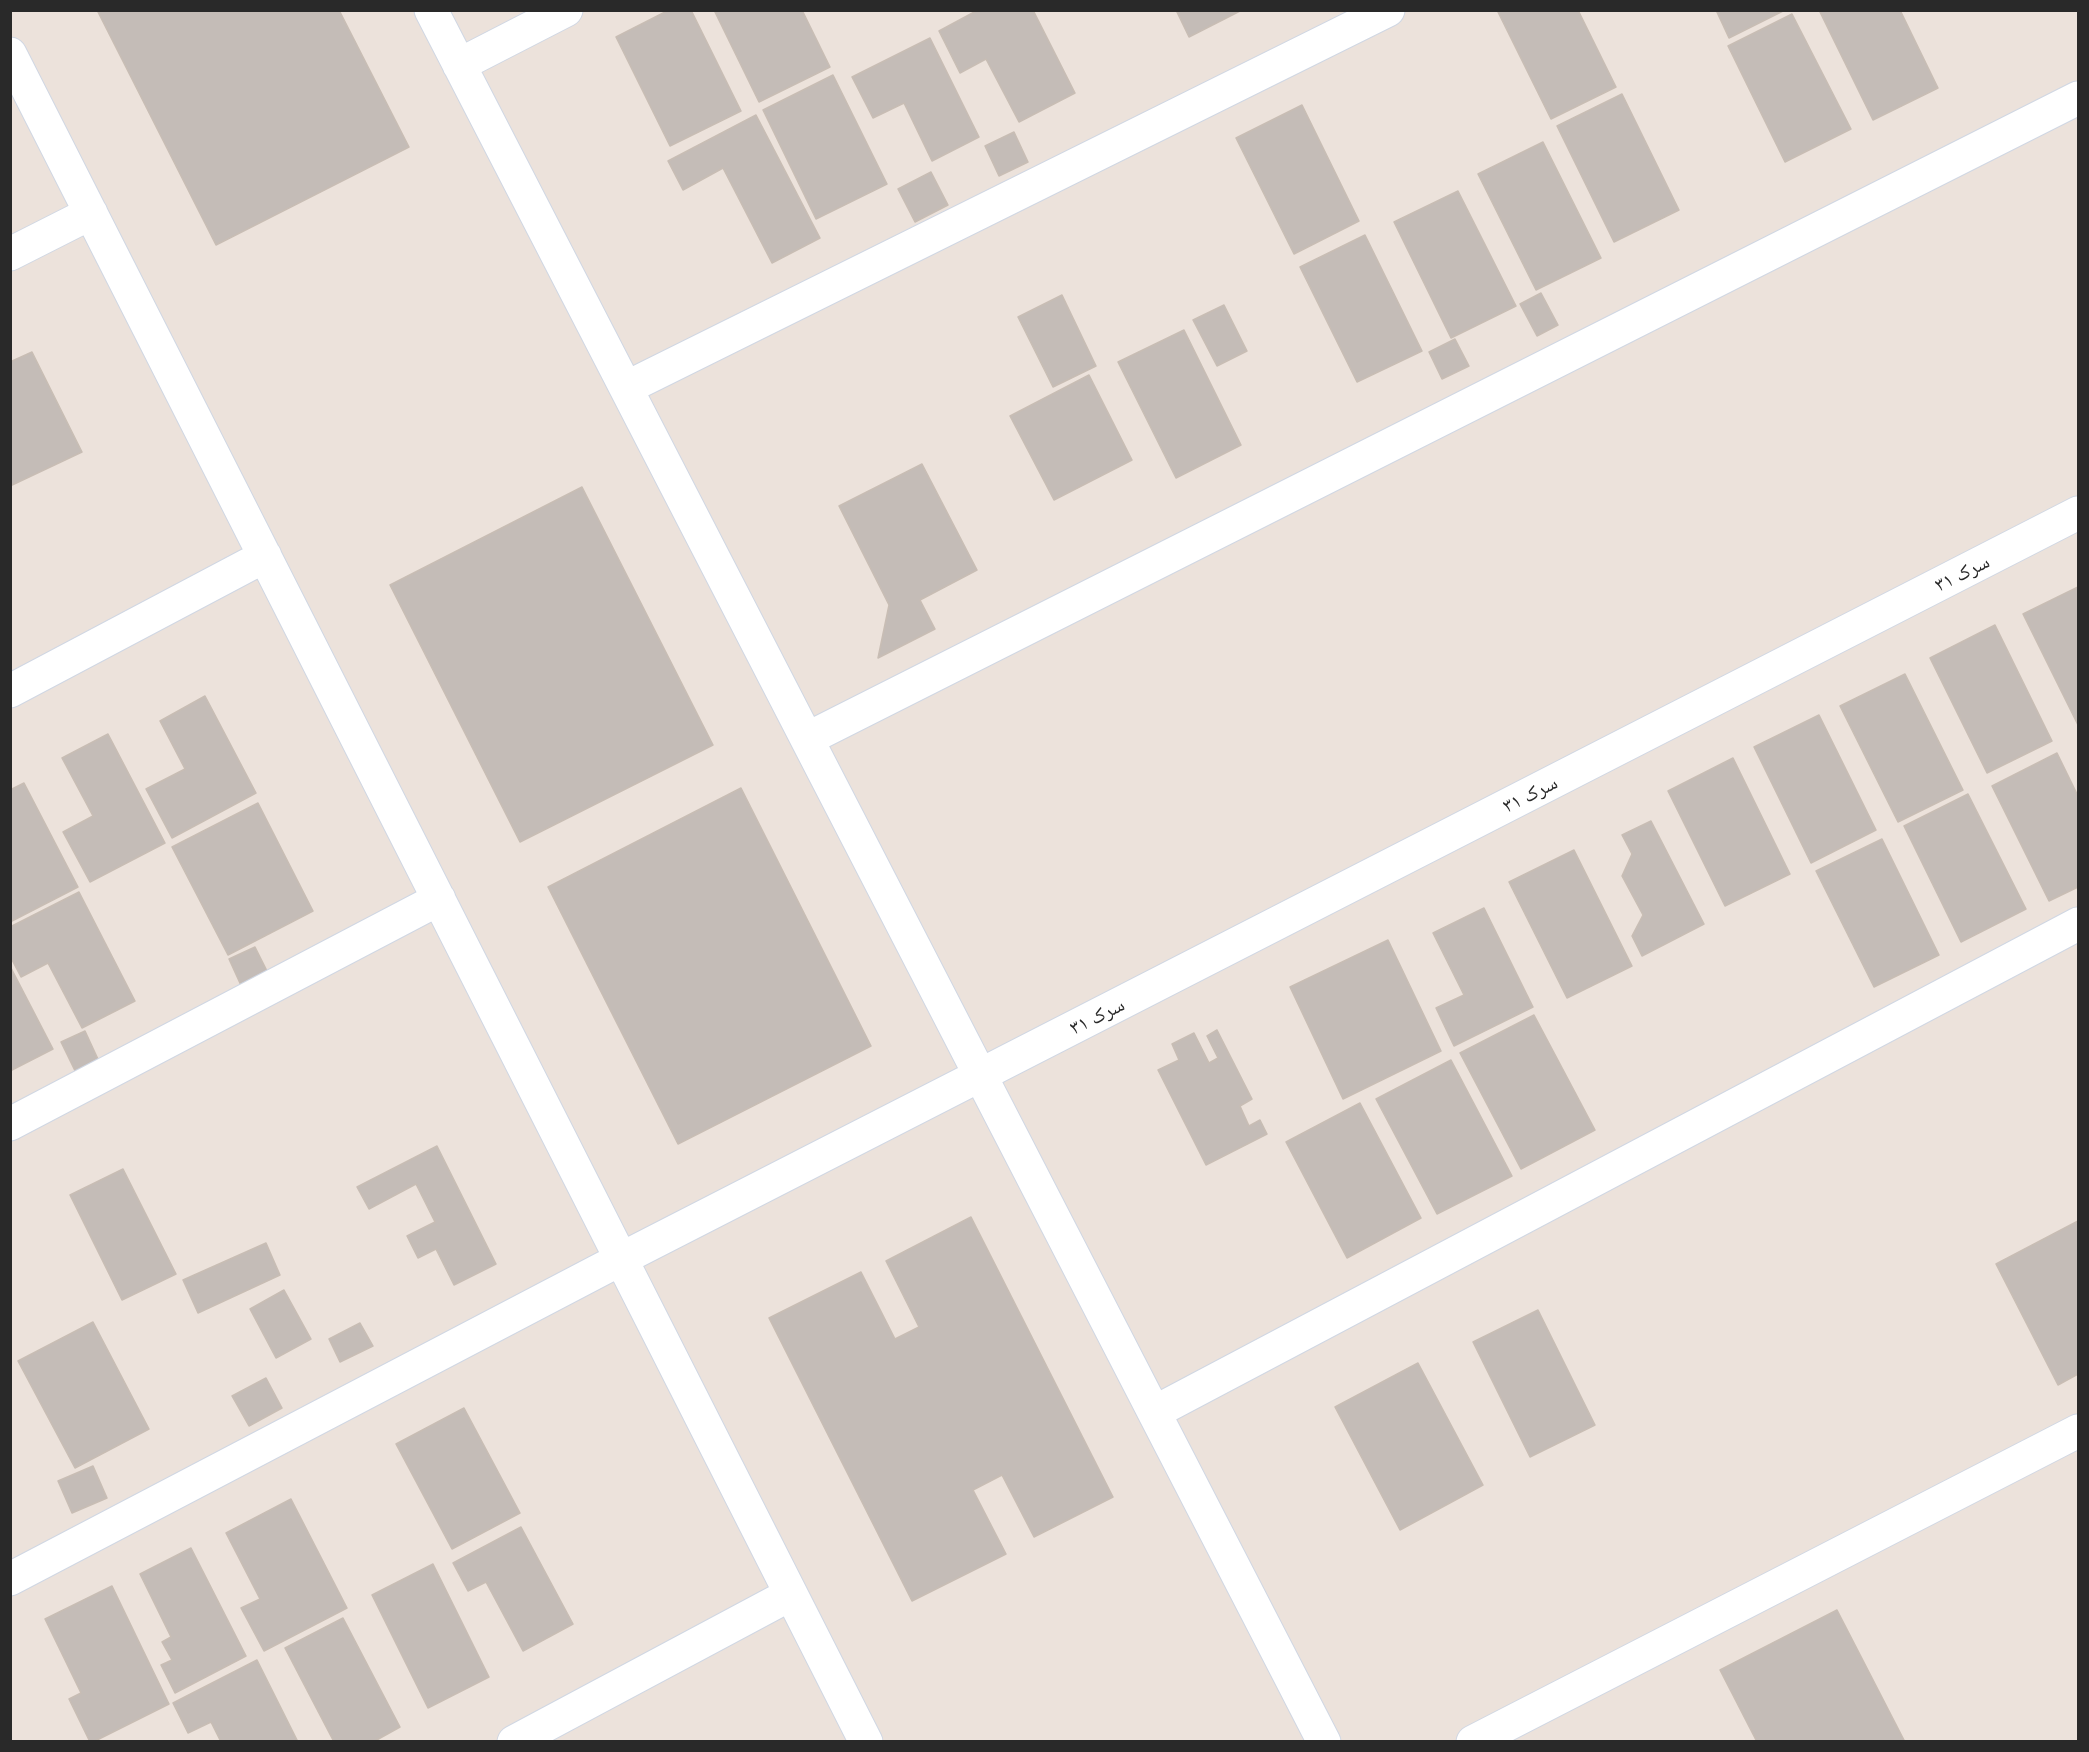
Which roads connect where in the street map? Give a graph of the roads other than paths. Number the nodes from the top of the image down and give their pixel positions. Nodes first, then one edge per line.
1 (431, 10) edge
2 (566, 10) edge
3 (1388, 10) edge
4 (10, 54) edge
5 (459, 64) junction
6 (2079, 98) edge
7 (91, 213) junction
8 (10, 254) edge
9 (626, 387) junction
10 (2079, 513) edge
11 (265, 556) junction
12 (10, 691) edge
13 (807, 739) junction
14 (439, 899) junction
15 (2079, 924) edge
16 (981, 1075) junction
17 (10, 1124) edge
18 (621, 1259) junction
19 (1155, 1412) junction
20 (2079, 1431) edge
21 (10, 1579) edge
22 (791, 1594) junction
23 (514, 1742) edge
24 (866, 1742) edge
25 (1324, 1742) edge
26 (1473, 1742) edge

1 - 5 street
2 - 5 street
3 - 9 street
4 - 7 street
5 - 9 street
6 - 13 street
7 - 8 street
7 - 11 street
9 - 13 street
10 - 16 street, سرک ۳۱
11 - 12 street
11 - 14 street
13 - 16 street
14 - 17 street
14 - 18 street
15 - 19 street
16 - 18 street, سرک ۳۱
16 - 19 street
18 - 21 street, سرک ۳۱
18 - 22 street
19 - 25 street
20 - 26 street
22 - 23 street
22 - 24 street

